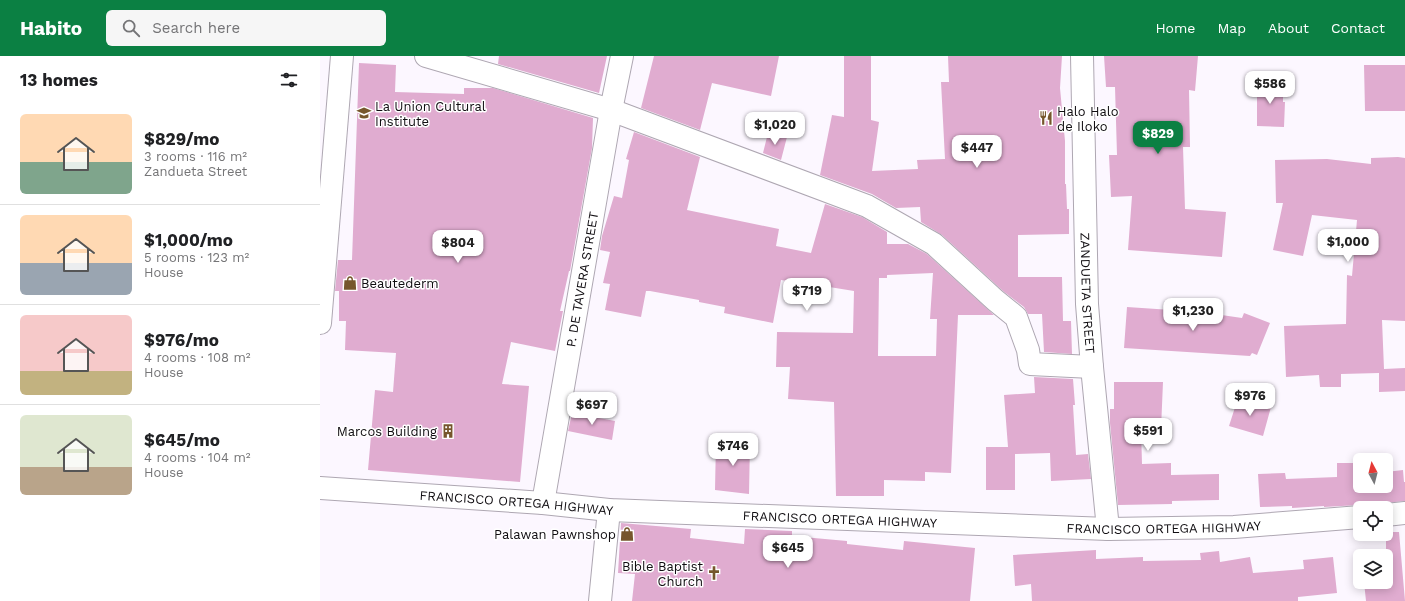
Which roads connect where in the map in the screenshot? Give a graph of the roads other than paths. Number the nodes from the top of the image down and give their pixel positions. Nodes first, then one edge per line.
1 (342, 56) edge
2 (426, 56) edge
3 (622, 56) edge
4 (1082, 56) edge
5 (610, 110) junction
6 (322, 278) edge
7 (320, 323) edge
8 (1092, 367) junction
9 (320, 488) edge
10 (543, 503) junction
11 (609, 510) junction
12 (1405, 513) edge
13 (1393, 514) edge
14 (1353, 518) edge
15 (1108, 529) junction
16 (600, 601) edge

1 - 6 street
2 - 5 street
3 - 5 street, P. DE TAVERA STREET
4 - 8 street, ZANDUETA STREET
5 - 8 street
5 - 10 street, P. DE TAVERA STREET
6 - 7 street
8 - 15 street, ZANDUETA STREET
9 - 10 street, FRANCISCO ORTEGA HIGHWAY
10 - 11 street, FRANCISCO ORTEGA HIGHWAY
11 - 15 street, FRANCISCO ORTEGA HIGHWAY
11 - 16 street
12 - 13 street
14 - 15 street, FRANCISCO ORTEGA HIGHWAY

